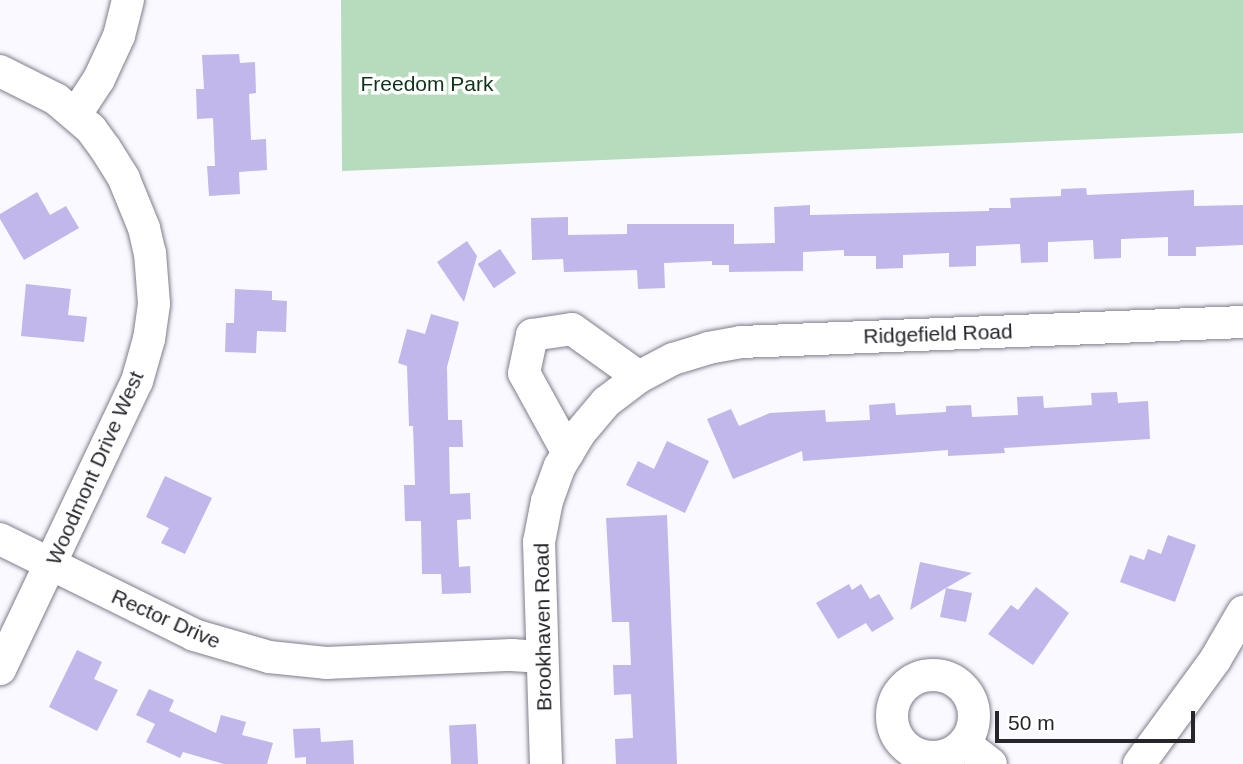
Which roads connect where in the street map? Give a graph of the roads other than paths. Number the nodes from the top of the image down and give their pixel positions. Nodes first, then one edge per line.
1 (128, 0) edge
2 (0, 71) edge
3 (76, 114) junction
4 (1243, 322) edge
5 (639, 377) junction
6 (594, 416) joint
7 (568, 453) junction
8 (0, 539) edge
9 (51, 565) junction
10 (1243, 612) edge
11 (542, 657) junction
12 (0, 669) edge
13 (964, 743) dead end
14 (546, 764) edge
15 (991, 764) edge
16 (1139, 764) edge

1 - 3 street
2 - 3 street, Woodmont Drive West
3 - 9 street, Woodmont Drive West
4 - 5 street, Ridgefield Road
5 - 6 street, Ridgefield Road
5 - 7 street
6 - 7 street, Brookhaven Road
7 - 11 street, Brookhaven Road
8 - 9 street, Rector Drive
9 - 11 street, Rector Drive
9 - 12 street, Woodmont Drive West
10 - 16 street
11 - 14 street, Brookhaven Road
13 - 15 street

